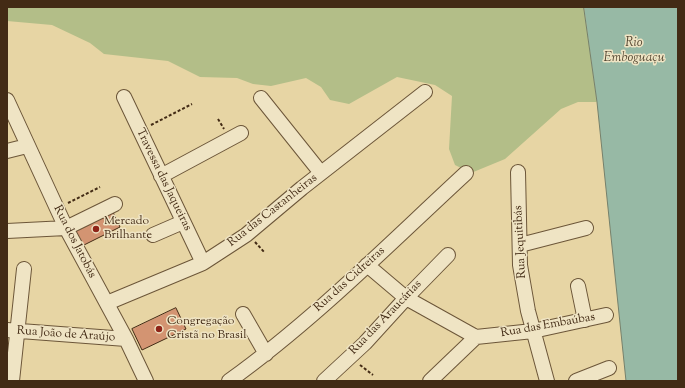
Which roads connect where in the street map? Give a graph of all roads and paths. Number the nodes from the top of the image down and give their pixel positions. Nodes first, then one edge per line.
1 (425, 92) dead end
2 (124, 97) dead end
3 (261, 98) dead end
4 (7, 100) edge
5 (192, 104) dead end
6 (139, 131) junction
7 (241, 133) dead end
8 (27, 146) junction
9 (7, 151) edge
10 (518, 172) dead end
11 (321, 173) junction
12 (466, 173) dead end
13 (161, 176) junction
14 (100, 186) dead end
15 (115, 204) dead end
16 (56, 209) junction
17 (183, 222) junction
18 (66, 228) junction
19 (586, 228) dead end
20 (7, 232) edge
21 (153, 235) dead end
22 (520, 245) junction
23 (448, 255) dead end
24 (203, 263) junction
25 (367, 265) junction
26 (24, 269) dead end
27 (578, 286) dead end
28 (406, 298) junction
29 (107, 303) junction
30 (243, 314) dead end
31 (606, 315) dead end
32 (585, 320) junction
33 (12, 330) edge
34 (533, 331) junction
35 (476, 338) junction
36 (126, 339) junction
37 (266, 354) junction
38 (350, 357) junction
39 (609, 368) dead end
40 (373, 375) dead end
41 (12, 381) edge
42 (146, 381) edge
43 (229, 381) edge
44 (324, 381) edge
45 (430, 381) edge
46 (547, 381) edge
47 (576, 381) edge

1 - 11 street, Rua das Castanheiras
2 - 6 street, Travessa das Jaqueiras
3 - 11 street
4 - 8 street, Rua dos Jatobás
5 - 6 path
6 - 13 street, Travessa das Jaqueiras
7 - 13 street
8 - 9 street
8 - 16 street, Rua dos Jatobás
10 - 22 street, Rua Jequitibás
11 - 24 street, Rua das Castanheiras
12 - 25 street, Rua das Cidreiras
13 - 17 street, Travessa das Jaqueiras
14 - 16 path
15 - 18 street
16 - 18 street, Rua dos Jatobás
17 - 21 street
17 - 24 street, Travessa das Jaqueiras
18 - 20 street
18 - 29 street, Rua dos Jatobás
19 - 22 street
22 - 34 street, Rua Jequitibás
23 - 28 street, Rua das Araucárias
24 - 29 street, Rua das Castanheiras
25 - 28 street
25 - 37 street, Rua das Cidreiras
26 - 33 street
27 - 32 street
28 - 35 street
28 - 38 street, Rua das Araucárias
29 - 36 street, Rua dos Jatobás
30 - 37 street
31 - 32 street, Rua das Embaúbas
32 - 34 street, Rua das Embaúbas
33 - 36 street, Rua João de Araújo
33 - 41 street
34 - 35 street, Rua das Embaúbas
34 - 46 street, Rua Jequitibás
35 - 45 street
36 - 42 street, Rua dos Jatobás
37 - 43 street, Rua das Cidreiras
38 - 40 path
38 - 44 street, Rua das Araucárias
39 - 47 street

